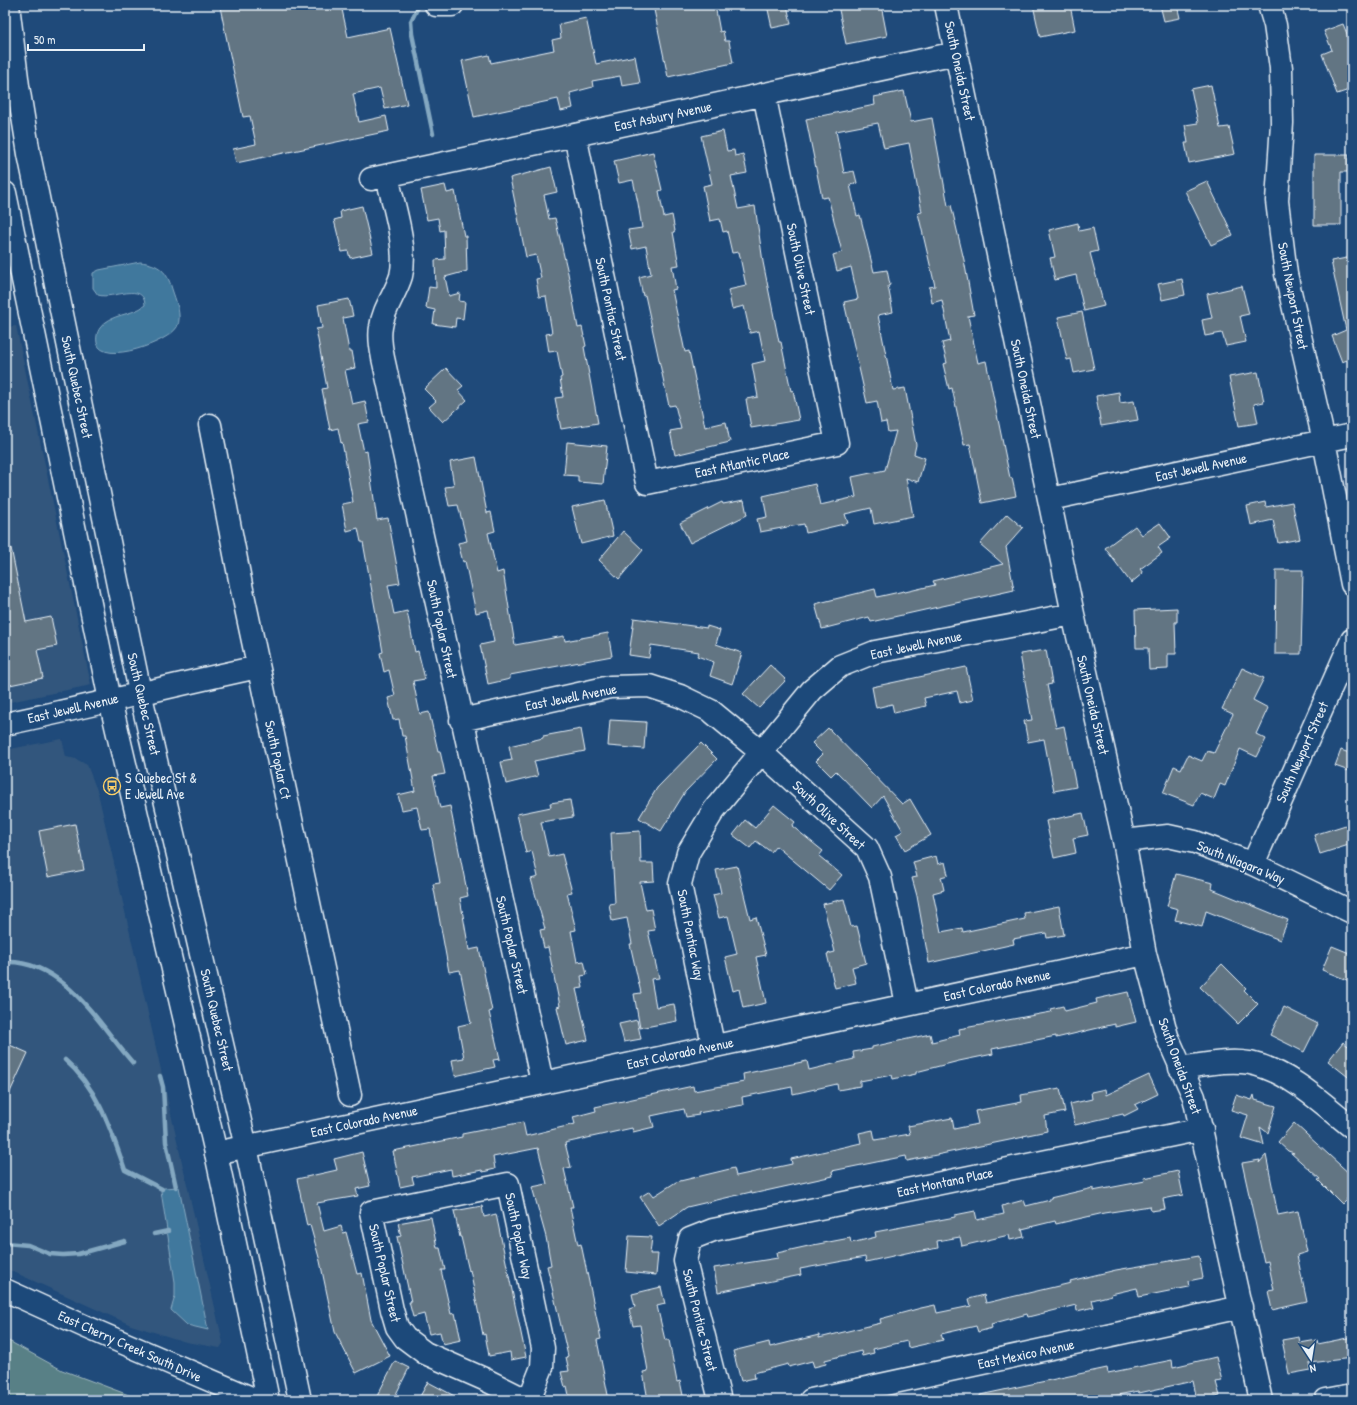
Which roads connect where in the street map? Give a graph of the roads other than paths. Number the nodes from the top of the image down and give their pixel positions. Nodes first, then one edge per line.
1 (8, 5) edge
2 (436, 5) edge
3 (452, 5) edge
4 (946, 5) edge
5 (1269, 5) edge
6 (956, 53) junction
7 (5, 89) edge
8 (764, 94) junction
9 (575, 135) junction
10 (30, 154) junction
11 (379, 177) joint
12 (5, 193) edge
13 (210, 425) dead end
14 (1352, 435) edge
15 (1324, 441) junction
16 (838, 443) joint
17 (647, 483) joint
18 (1050, 499) junction
19 (1352, 584) edge
20 (1073, 614) junction
21 (1352, 640) edge
22 (258, 667) junction
23 (140, 692) junction
24 (110, 700) junction
25 (461, 720) junction
26 (5, 724) edge
27 (762, 753) junction
28 (1124, 841) junction
29 (1253, 864) junction
30 (1352, 912) edge
31 (1145, 954) junction
32 (907, 1004) junction
33 (713, 1045) junction
34 (1180, 1068) junction
35 (542, 1082) junction
36 (354, 1111) junction
37 (1352, 1127) edge
38 (1202, 1129) junction
39 (246, 1147) junction
40 (216, 1153) junction
41 (371, 1212) joint
42 (690, 1239) joint
43 (5, 1290) edge
44 (1241, 1307) junction
45 (1352, 1395) edge
46 (256, 1400) edge
47 (268, 1400) edge
48 (300, 1400) edge
49 (526, 1400) edge
50 (529, 1400) edge
51 (720, 1400) edge
52 (811, 1400) edge
53 (1261, 1400) edge
54 (1326, 1400) edge

1 - 10 street, South Quebec Street
2 - 3 street
4 - 6 street, South Oneida Street
5 - 15 street, South Newport Street
6 - 8 street, East Asbury Avenue
6 - 18 street, South Oneida Street
7 - 10 street
8 - 9 street, East Asbury Avenue
8 - 16 street, South Olive Street
9 - 11 street, East Asbury Avenue
9 - 17 street, South Pontiac Street
10 - 23 street, South Quebec Street
11 - 25 street, South Poplar Street
12 - 24 street
13 - 22 street, South Poplar Ct
14 - 15 street, East Jewell Avenue
15 - 18 street, East Jewell Avenue
15 - 19 street, South Newport Street
16 - 17 street, East Atlantic Place
18 - 20 street, South Oneida Street
20 - 27 street, East Jewell Avenue
20 - 28 street, South Oneida Street
21 - 29 street, South Newport Street
22 - 23 street, East Jewell Avenue
22 - 36 street, South Poplar Ct
23 - 24 street, East Jewell Avenue
23 - 39 street, South Quebec Street
24 - 26 street, East Jewell Avenue
24 - 40 street
25 - 27 street, East Jewell Avenue
25 - 35 street, South Poplar Street
27 - 32 street, South Olive Street
27 - 33 street, South Pontiac Way
28 - 29 street, South Niagara Way
28 - 31 street, South Oneida Street
29 - 30 street, South Niagara Way
31 - 32 street, East Colorado Avenue
31 - 34 street, South Oneida Street
32 - 33 street, East Colorado Avenue
33 - 35 street, East Colorado Avenue
34 - 37 street
34 - 38 street, South Oneida Street
35 - 36 street, East Colorado Avenue
36 - 39 street, East Colorado Avenue
38 - 42 street, East Montana Place
38 - 44 street, South Oneida Street
39 - 40 street, East Colorado Avenue
39 - 48 street, South Quebec Street
40 - 47 street
41 - 49 street, South Poplar Street
41 - 50 street, South Poplar Way
42 - 51 street, South Pontiac Street
43 - 46 street, East Cherry Creek South Drive
44 - 52 street, East Mexico Avenue
44 - 53 street, South Oneida Street
45 - 54 street

